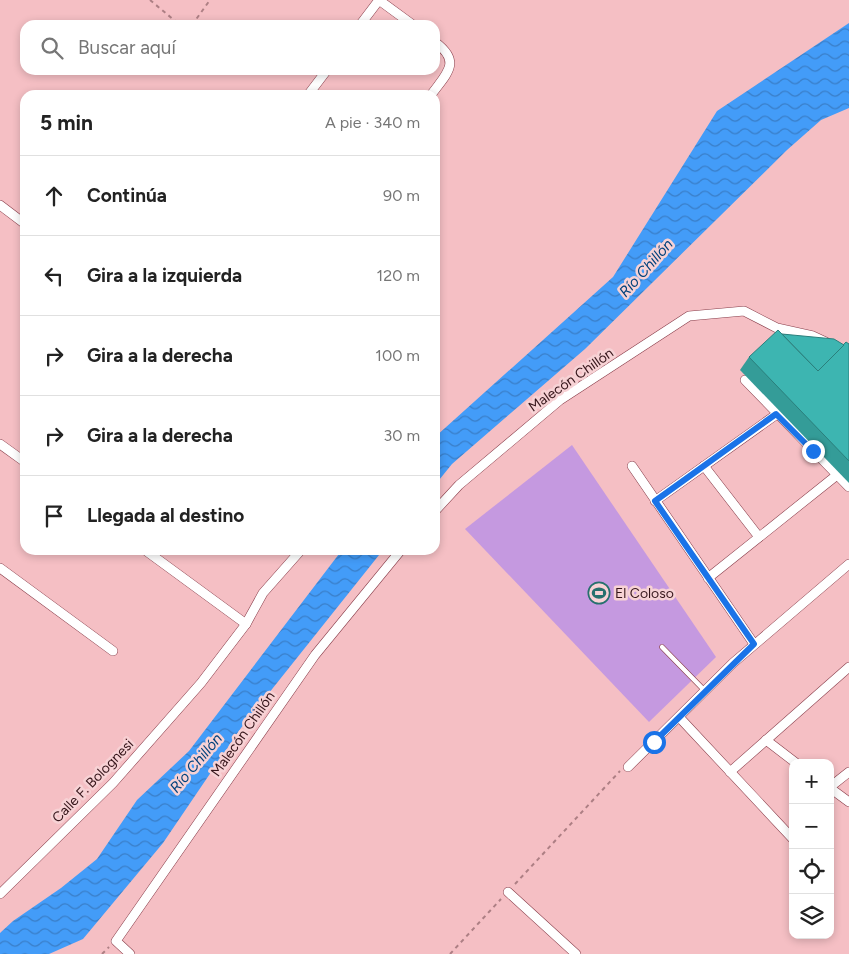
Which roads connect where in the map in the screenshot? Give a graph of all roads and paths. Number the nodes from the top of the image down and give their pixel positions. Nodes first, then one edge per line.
1 (150, 0) edge
2 (210, 0) edge
3 (379, 0) edge
4 (174, 20) edge
5 (196, 20) edge
6 (364, 20) edge
7 (406, 20) edge
8 (440, 46) edge
9 (323, 75) edge
10 (312, 90) edge
11 (435, 90) edge
12 (0, 205) edge
13 (20, 220) edge
14 (834, 346) edge
15 (745, 380) dead end
16 (776, 414) junction
17 (0, 444) edge
18 (20, 458) edge
19 (632, 466) dead end
20 (704, 466) junction
21 (837, 476) junction
22 (849, 487) edge
23 (655, 501) junction
24 (440, 506) edge
25 (759, 537) junction
26 (152, 555) edge
27 (297, 555) edge
28 (397, 555) edge
29 (849, 564) edge
30 (0, 568) edge
31 (708, 578) junction
32 (246, 624) junction
33 (754, 644) junction
34 (662, 647) dead end
35 (113, 651) dead end
36 (849, 667) edge
37 (705, 691) junction
38 (679, 717) junction
39 (766, 740) junction
40 (791, 759) edge
41 (628, 767) joint
42 (730, 772) junction
43 (849, 772) edge
44 (834, 784) edge
45 (834, 790) edge
46 (849, 802) edge
47 (789, 836) edge
48 (508, 892) junction
49 (0, 894) edge
50 (130, 954) edge
51 (450, 954) edge
52 (576, 954) edge

1 - 4 path
2 - 5 path
3 - 6 street
3 - 7 street
8 - 11 street
9 - 10 street
12 - 13 street
14 - 24 street, Malecón Chillón
15 - 16 street
16 - 20 street
16 - 21 street
17 - 18 street
19 - 23 street
20 - 23 street
20 - 25 street
21 - 22 street
21 - 25 street
23 - 31 street
25 - 31 street
26 - 32 street
27 - 32 street, Calle F. Bolognesi
28 - 50 street, Malecón Chillón
29 - 33 street
30 - 35 street
31 - 33 street
32 - 49 street, Calle F. Bolognesi
33 - 37 street
34 - 37 lane
36 - 39 street
37 - 38 street
38 - 41 street
38 - 42 street
39 - 40 street
39 - 42 street
41 - 48 path
42 - 47 street
43 - 44 street
45 - 46 street
48 - 51 path
48 - 52 street

